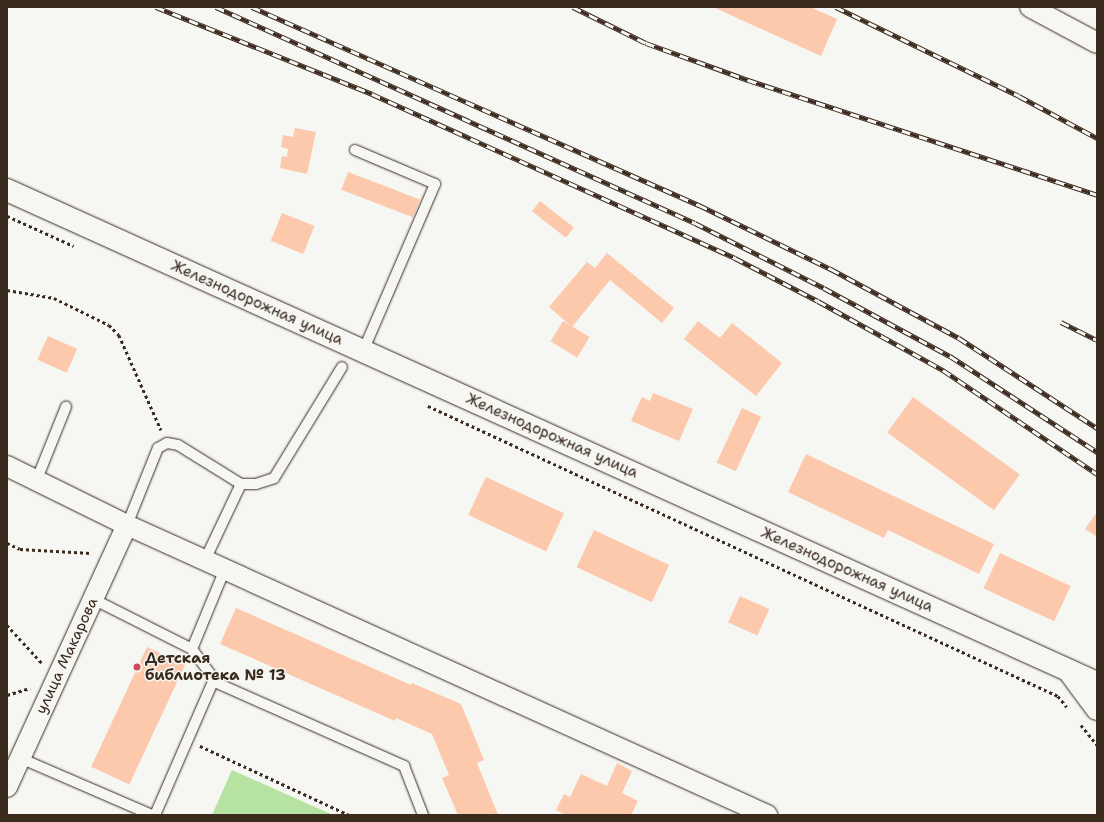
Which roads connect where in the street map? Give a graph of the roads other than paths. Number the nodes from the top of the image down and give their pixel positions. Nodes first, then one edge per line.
1 (1030, 7) edge
2 (1097, 43) edge
3 (355, 150) dead end
4 (7, 190) edge
5 (363, 351) junction
6 (342, 367) dead end
7 (66, 407) dead end
8 (7, 466) edge
9 (37, 479) junction
10 (241, 484) junction
11 (127, 524) junction
12 (205, 560) junction
13 (225, 569) junction
14 (93, 599) junction
15 (192, 649) junction
16 (1067, 669) junction
17 (214, 679) junction
18 (1097, 683) edge
19 (1097, 709) edge
20 (20, 758) junction
21 (7, 786) edge
22 (152, 815) edge
23 (155, 815) edge
24 (423, 815) edge
25 (767, 815) edge

1 - 2 street
3 - 5 lane
4 - 5 main road, Железнодорожная улица
5 - 16 main road, Железнодорожная улица
6 - 10 lane
7 - 9 lane
8 - 9 street
9 - 11 street
10 - 11 lane
10 - 12 lane
11 - 12 street
11 - 14 street, улица Макарова
12 - 13 street
13 - 15 lane
13 - 25 street
14 - 15 lane
14 - 20 street, улица Макарова
15 - 17 lane
16 - 18 main road, Железнодорожная улица
16 - 19 main road
17 - 23 lane
17 - 24 lane
20 - 21 street, улица Макарова
20 - 22 lane

